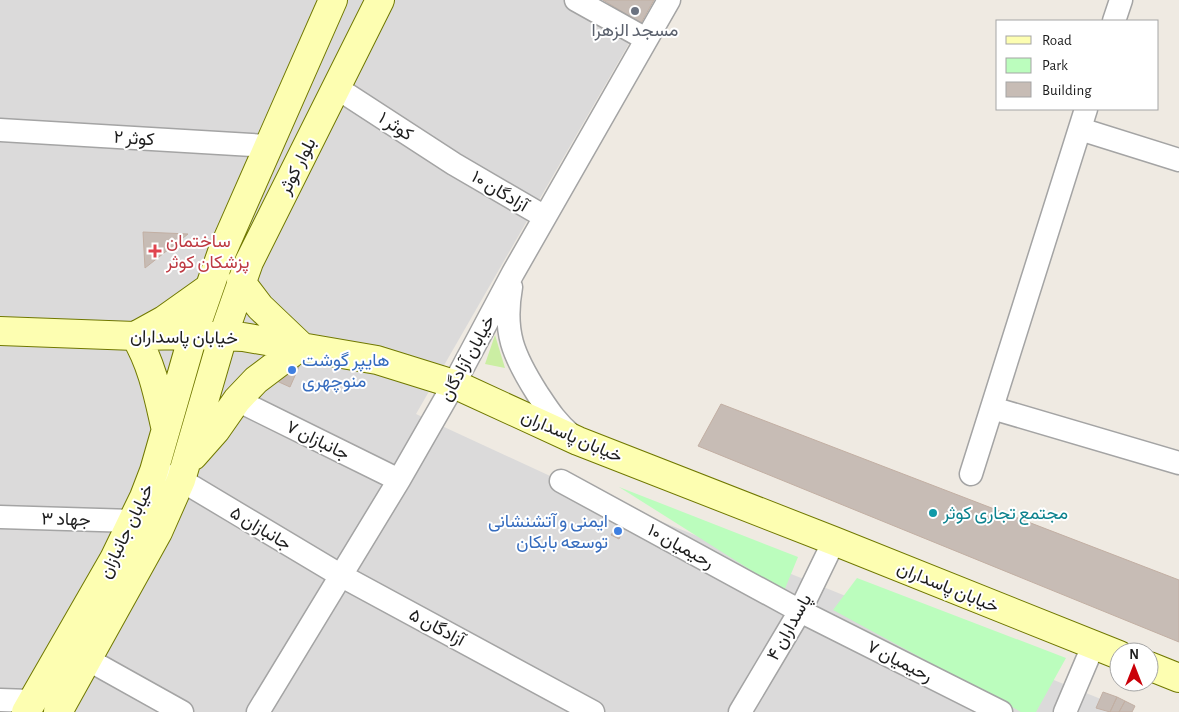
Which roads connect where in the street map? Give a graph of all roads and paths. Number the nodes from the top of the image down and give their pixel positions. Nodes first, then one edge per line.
1 (333, 0) edge
2 (380, 0) edge
3 (576, 0) edge
4 (670, 0) edge
5 (1121, 0) edge
6 (1114, 20) edge
7 (646, 39) junction
8 (337, 88) junction
9 (1083, 119) edge
10 (0, 130) edge
11 (268, 146) junction
12 (1179, 160) edge
13 (454, 164) joint
14 (545, 218) junction
15 (222, 252) junction
16 (245, 272) junction
17 (514, 273) junction
18 (209, 288) junction
19 (0, 331) edge
20 (193, 335) junction
21 (135, 336) junction
22 (223, 336) junction
23 (301, 346) junction
24 (454, 384) junction
25 (237, 400) junction
26 (992, 408) junction
27 (166, 428) junction
28 (578, 441) junction
29 (1179, 463) edge
30 (154, 472) junction
31 (183, 472) junction
32 (971, 474) dead end
33 (399, 480) junction
34 (561, 481) dead end
35 (0, 518) edge
36 (133, 520) junction
37 (834, 540) junction
38 (340, 575) junction
39 (800, 611) junction
40 (1093, 646) junction
41 (1109, 652) edge
42 (87, 659) junction
43 (0, 700) edge
44 (29, 706) edge
45 (58, 712) edge
46 (182, 712) edge
47 (258, 712) edge
48 (593, 712) edge
49 (740, 712) edge
50 (1001, 712) edge
51 (1064, 712) edge

1 - 11 street, بلوار کوثر
2 - 8 street, بلوار کوثر
3 - 7 street
4 - 7 street, خیابان آزادگان
5 - 6 street
7 - 14 street, خیابان آزادگان
8 - 13 street, کوثر ۱
8 - 16 street, بلوار کوثر
9 - 12 street
9 - 26 street
10 - 11 street, کوثر ۲
11 - 15 street, بلوار کوثر
13 - 14 street, آزادگان ۱۰
14 - 17 street, خیابان آزادگان
15 - 16 street
15 - 18 street, بلوار کوثر
16 - 22 street, بلوار کوثر
16 - 23 street
17 - 24 street, خیابان آزادگان
17 - 28 street
18 - 20 street, بلوار کوثر
18 - 21 street
19 - 21 street, خیابان پاسداران
20 - 21 street, خیابان پاسداران
20 - 22 street, خیابان پاسداران
20 - 27 street, خیابان جانبازان
21 - 27 street
22 - 23 street, خیابان پاسداران
22 - 31 street, خیابان جانبازان
23 - 24 street, خیابان پاسداران
23 - 25 street
24 - 28 street, خیابان پاسداران
24 - 33 street, خیابان آزادگان
25 - 31 street
25 - 33 street, جانبازان ۷
26 - 29 street
26 - 32 street
27 - 30 street, خیابان جانبازان
28 - 37 street, خیابان پاسداران
30 - 31 street, جانبازان ۵
30 - 36 street, خیابان جانبازان
31 - 38 street, جانبازان ۵
31 - 42 street, خیابان جانبازان
33 - 38 street, خیابان آزادگان
34 - 39 street, رحیمیان ۱۰
35 - 36 street, جهاد ۳
36 - 44 street, خیابان جانبازان
37 - 39 street, پاسداران ۴
37 - 40 street, خیابان پاسداران
38 - 47 street, خیابان آزادگان
38 - 48 street, آزادگان ۵
39 - 49 street, پاسداران ۴
39 - 50 street, رحیمیان ۷
40 - 41 street, خیابان پاسداران
40 - 51 street
42 - 45 street, خیابان جانبازان
42 - 46 street
43 - 44 street

